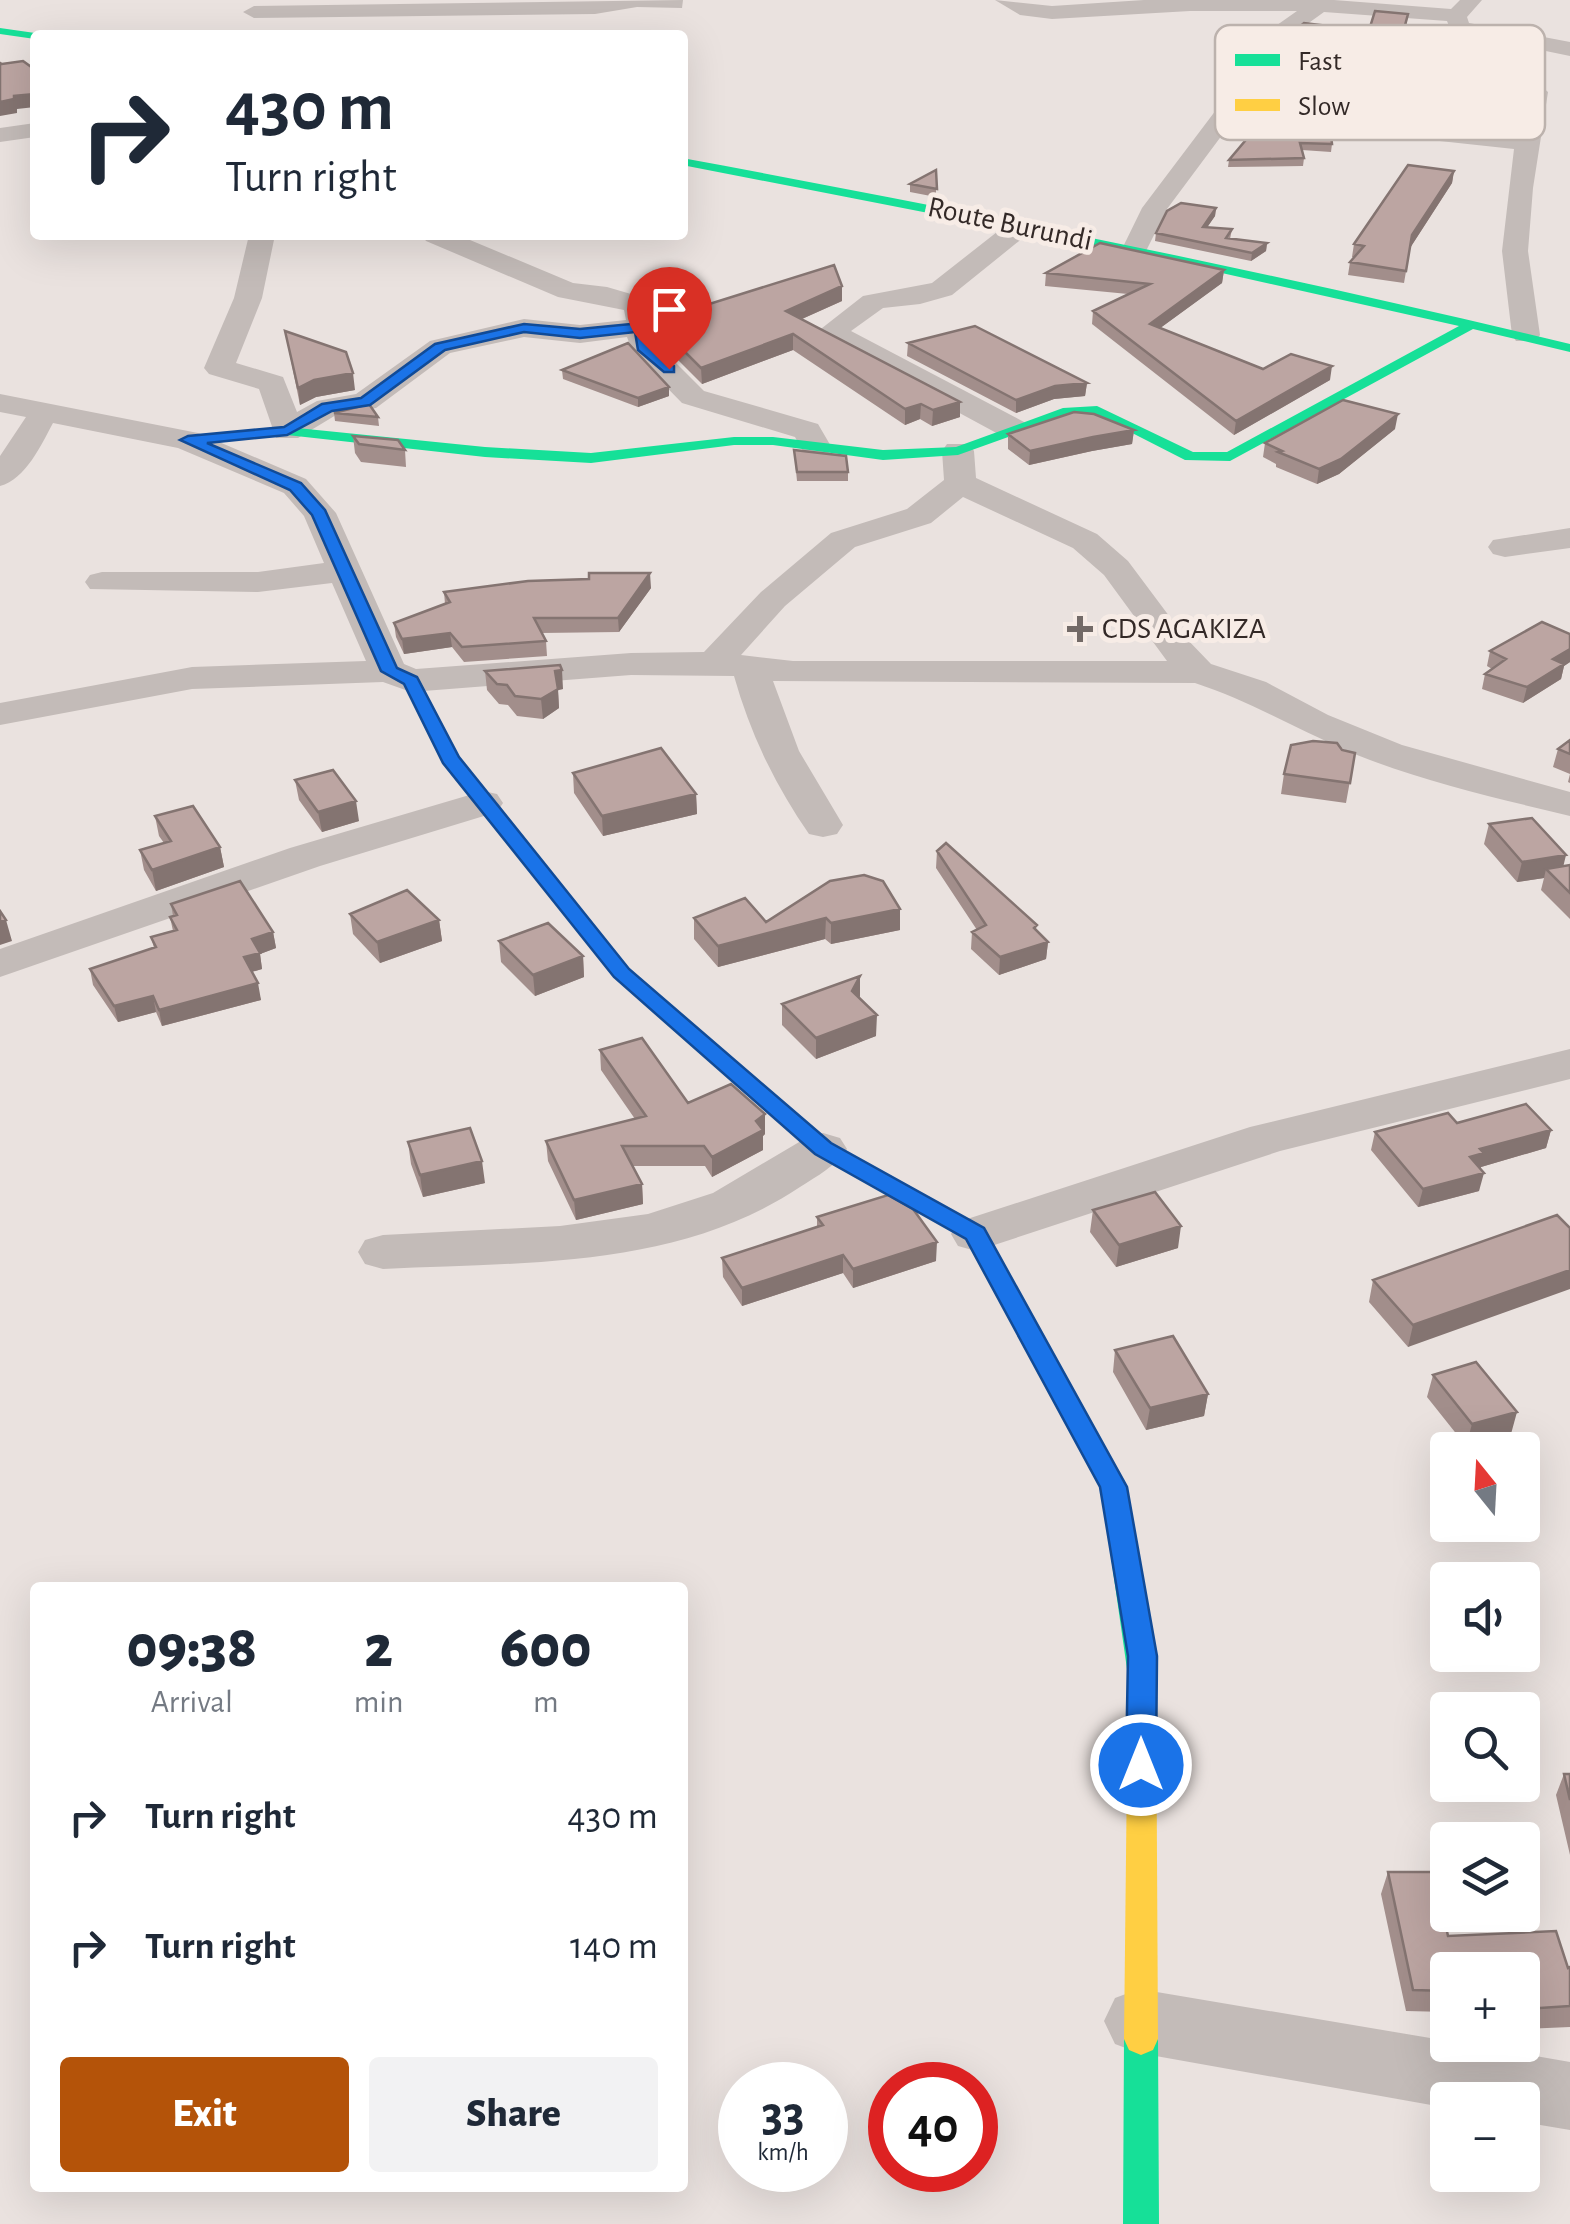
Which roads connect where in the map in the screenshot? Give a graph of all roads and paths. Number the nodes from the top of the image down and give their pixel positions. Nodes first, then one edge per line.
1 (1005, 0) edge
2 (679, 2) edge
3 (1317, 7) junction
4 (594, 8) junction
5 (254, 12) dead end
6 (1462, 14) edge
7 (1292, 25) edge
8 (1496, 25) edge
9 (618, 28) dead end
10 (501, 30) dead end
11 (0, 32) edge
12 (30, 35) edge
13 (1545, 41) edge
14 (1570, 49) edge
15 (1215, 128) edge
16 (30, 131) edge
17 (0, 135) edge
18 (1502, 140) edge
19 (1530, 140) edge
20 (1530, 143) junction
21 (688, 162) edge
22 (1020, 227) junction
23 (261, 240) edge
24 (447, 240) edge
25 (1134, 251) junction
26 (1474, 323) junction
27 (641, 327) junction
28 (1526, 335) junction
29 (1570, 348) edge
30 (0, 403) edge
31 (45, 410) junction
32 (1013, 429) junction
33 (287, 431) junction
34 (188, 440) junction
35 (816, 448) junction
36 (959, 467) junction
37 (0, 476) edge
38 (1570, 538) edge
39 (1505, 547) dead end
40 (343, 572) junction
41 (102, 582) dead end
42 (733, 666) junction
43 (1198, 672) junction
44 (400, 676) junction
45 (0, 714) edge
46 (483, 803) junction
47 (1570, 804) edge
48 (823, 825) dead end
49 (0, 964) edge
50 (1570, 1064) edge
51 (823, 1149) junction
52 (976, 1234) junction
53 (383, 1252) dead end
54 (1139, 2021) junction
55 (1570, 2096) edge
56 (1141, 2224) edge

1 - 3 street
2 - 4 street
2 - 9 street
3 - 6 street
3 - 7 street
4 - 5 street
4 - 10 street
6 - 8 street
11 - 12 street
13 - 14 street
15 - 25 street
16 - 17 street
18 - 20 street
19 - 20 street
20 - 28 street
21 - 22 street, Route Burundi
22 - 25 street, Route Burundi
22 - 32 street
23 - 33 street
24 - 27 street
25 - 26 street, Route Burundi
26 - 28 street, Route Burundi
26 - 32 street
27 - 33 street
27 - 35 street
28 - 29 street, Route Burundi
30 - 31 street
31 - 34 street
31 - 37 street
32 - 36 street
33 - 34 street
33 - 35 street
34 - 40 street
35 - 36 street
36 - 42 street
36 - 43 street
38 - 39 street
40 - 41 street
40 - 44 street
42 - 43 street
42 - 44 street
42 - 48 street
43 - 47 street
44 - 45 street
44 - 46 street
46 - 49 street
46 - 51 street
50 - 52 street
51 - 52 street
51 - 53 street
52 - 54 street
54 - 55 street
54 - 56 street

